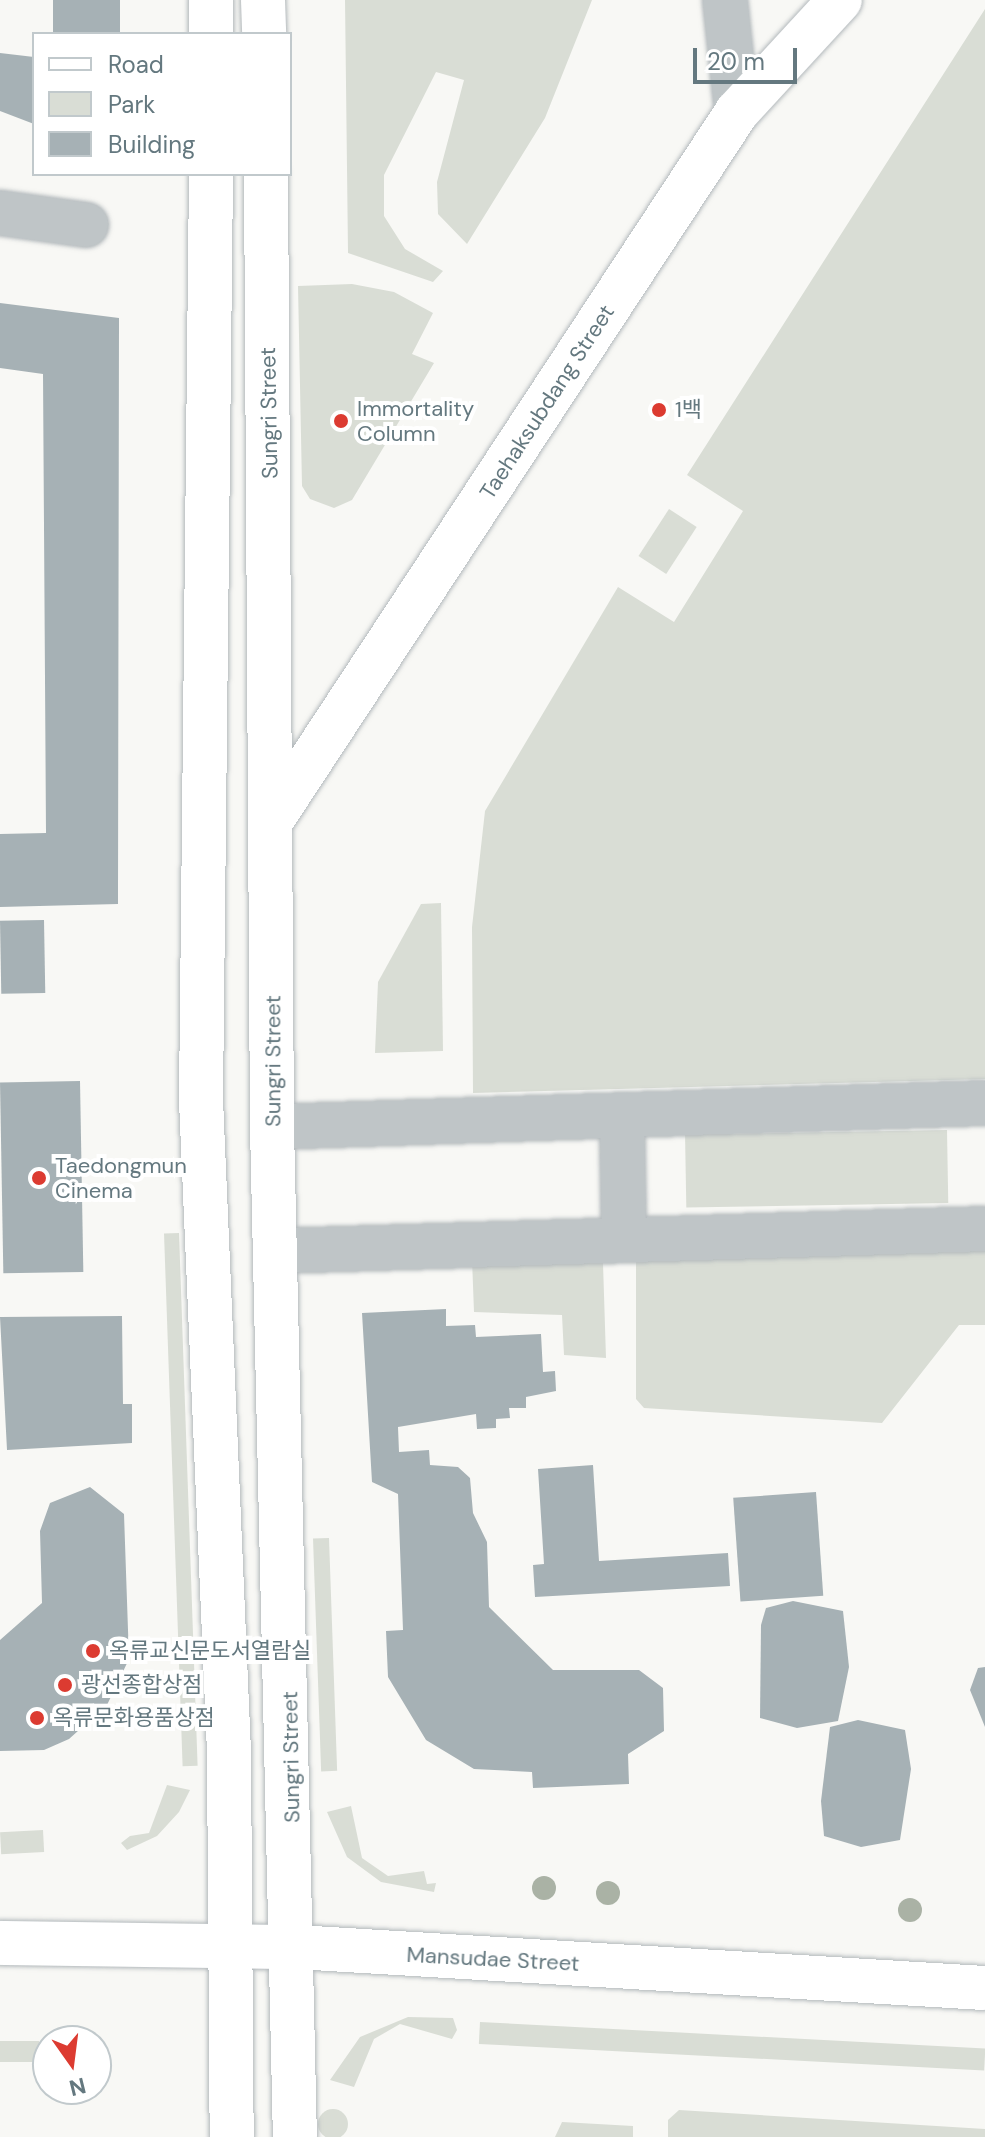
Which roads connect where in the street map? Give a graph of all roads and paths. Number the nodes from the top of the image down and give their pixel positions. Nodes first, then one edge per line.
1 (211, 0) edge
2 (263, 0) edge
3 (725, 0) edge
4 (840, 0) edge
5 (211, 32) edge
6 (264, 32) edge
7 (737, 112) junction
8 (211, 176) edge
9 (266, 176) edge
10 (0, 213) edge
11 (86, 225) dead end
12 (273, 818) junction
13 (985, 1103) edge
14 (622, 1115) junction
15 (272, 1127) junction
16 (985, 1229) edge
17 (624, 1240) junction
18 (278, 1251) junction
19 (0, 1943) edge
20 (229, 1946) junction
21 (296, 1947) junction
22 (985, 1988) edge
23 (232, 2137) edge
24 (295, 2137) edge

1 - 5 main road
2 - 6 main road
3 - 7 street
4 - 7 main road, Taehaksubdang Street
7 - 12 main road, Taehaksubdang Street
8 - 20 main road
9 - 12 main road, Sungri Street
10 - 11 street
12 - 15 main road, Sungri Street
13 - 14 street
14 - 15 street
14 - 17 street
15 - 18 main road, Sungri Street
16 - 17 street
17 - 18 street
18 - 21 main road, Sungri Street
19 - 20 main road, Mansudae Street
20 - 21 main road, Mansudae Street
20 - 23 main road
21 - 22 main road, Mansudae Street
21 - 24 main road, Sungri Street

